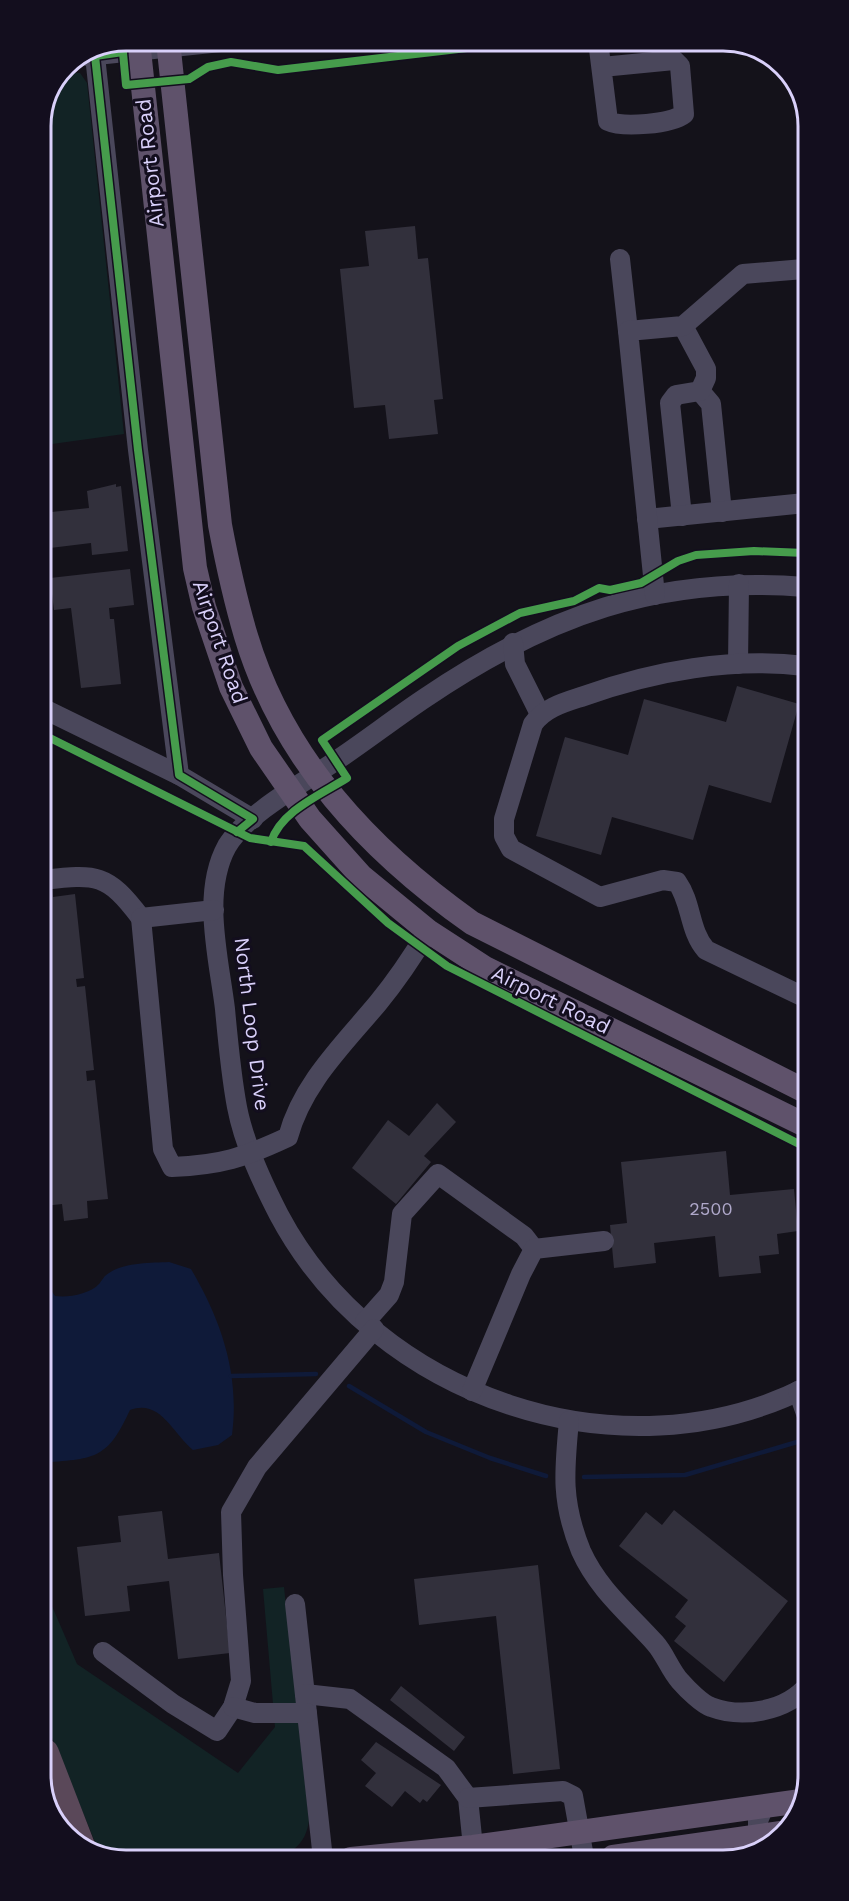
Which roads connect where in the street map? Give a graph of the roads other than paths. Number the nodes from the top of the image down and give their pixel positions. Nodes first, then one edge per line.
1 (139, 51) edge
2 (170, 51) edge
3 (600, 51) edge
4 (91, 60) edge
5 (602, 67) junction
6 (621, 259) dead end
7 (798, 269) edge
8 (683, 326) junction
9 (628, 331) junction
10 (700, 391) junction
11 (798, 504) edge
12 (722, 512) junction
13 (682, 516) junction
14 (647, 519) junction
15 (739, 584) junction
16 (798, 587) edge
17 (655, 595) junction
18 (513, 643) junction
19 (738, 664) junction
20 (798, 666) edge
21 (51, 712) edge
22 (540, 714) junction
23 (315, 774) junction
24 (179, 775) junction
25 (290, 790) junction
26 (253, 819) junction
27 (51, 879) edge
28 (214, 910) junction
29 (141, 918) junction
30 (428, 931) junction
31 (798, 994) edge
32 (798, 1087) edge
33 (798, 1122) edge
34 (252, 1154) junction
35 (604, 1241) dead end
36 (534, 1249) junction
37 (370, 1326) junction
38 (472, 1391) junction
39 (798, 1391) edge
40 (569, 1421) junction
41 (295, 1604) dead end
42 (103, 1652) dead end
43 (798, 1693) edge
44 (306, 1703) junction
45 (233, 1707) junction
46 (51, 1768) edge
47 (468, 1798) junction
48 (792, 1802) edge
49 (764, 1806) junction
50 (75, 1830) edge
51 (580, 1833) junction
52 (768, 1835) edge
53 (762, 1839) edge
54 (473, 1847) junction
55 (321, 1850) edge
56 (442, 1850) edge
57 (583, 1850) edge
58 (671, 1850) edge

1 - 25 main road, Airport Road
2 - 23 main road, Airport Road
3 - 5 street
4 - 24 street
5 - 5 street
6 - 9 street
7 - 8 street
8 - 9 street
8 - 10 street
9 - 14 street
10 - 12 street
10 - 13 street
11 - 12 street
12 - 13 street
13 - 14 street
14 - 17 street
15 - 16 street, North Loop Drive
15 - 17 street, North Loop Drive
15 - 19 street
17 - 18 street, North Loop Drive
18 - 22 street
18 - 23 street, North Loop Drive
19 - 20 street
19 - 22 street
21 - 24 street
22 - 31 street
23 - 25 street, North Loop Drive
23 - 32 main road, Airport Road
24 - 26 street
25 - 26 street, North Loop Drive
25 - 30 main road, Airport Road
26 - 28 street, North Loop Drive
27 - 29 street
28 - 29 street
28 - 34 street, North Loop Drive
29 - 34 street
30 - 33 main road, Airport Road
30 - 34 street
34 - 37 street, North Loop Drive
35 - 36 street
36 - 37 street
36 - 38 street
37 - 38 street, North Loop Drive
37 - 45 street
38 - 40 street, North Loop Drive
39 - 40 street, North Loop Drive
40 - 43 street
41 - 44 street
42 - 45 street
44 - 45 street
44 - 47 street
44 - 55 street
46 - 50 highway
47 - 51 street
47 - 54 street
48 - 49 main road
49 - 51 main road
49 - 52 street
51 - 54 main road
51 - 57 street
53 - 58 main road
54 - 56 main road

